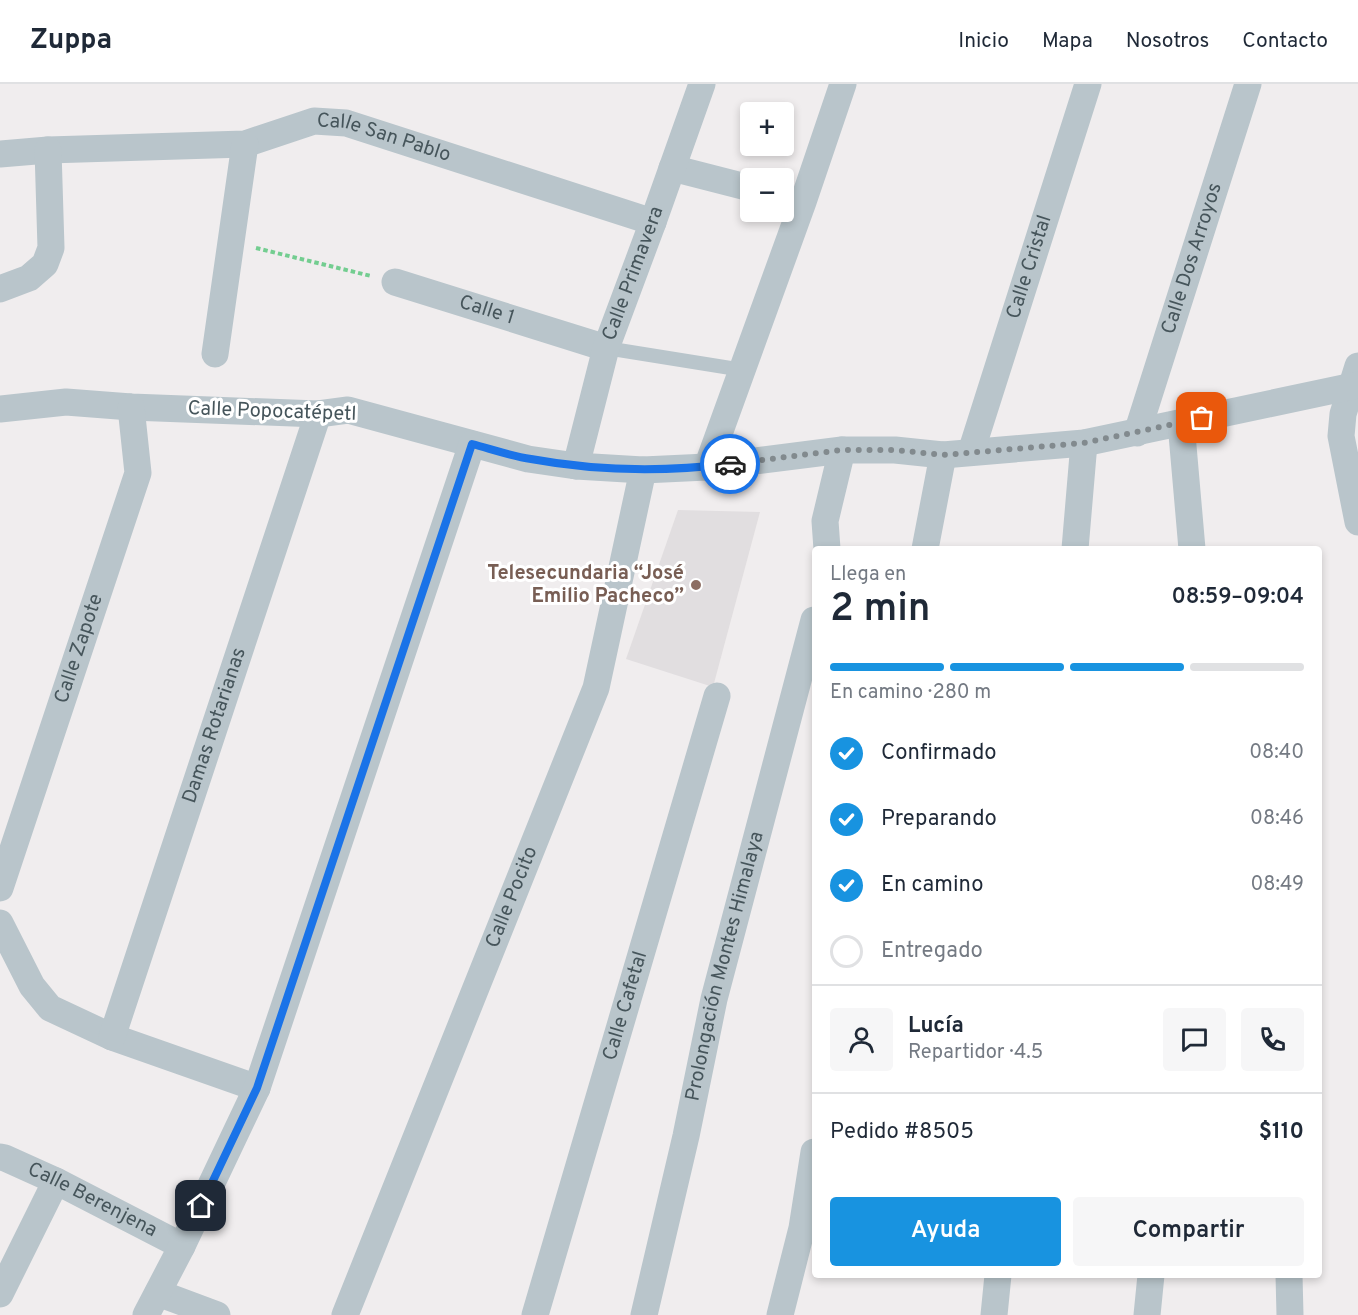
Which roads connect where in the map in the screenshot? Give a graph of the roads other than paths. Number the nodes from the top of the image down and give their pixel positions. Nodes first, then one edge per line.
1 (843, 84) edge
2 (1088, 84) edge
3 (1248, 84) edge
4 (697, 85) edge
5 (245, 144) junction
6 (48, 150) junction
7 (0, 154) edge
8 (672, 168) junction
9 (740, 185) edge
10 (794, 198) edge
11 (653, 222) junction
12 (787, 222) edge
13 (395, 282) road end
14 (0, 289) edge
15 (606, 348) junction
16 (215, 354) dead end
17 (743, 370) junction
18 (1356, 379) edge
19 (131, 407) junction
20 (0, 409) edge
21 (318, 414) junction
22 (1181, 423) junction
23 (1137, 433) junction
24 (1084, 443) junction
25 (472, 444) junction
26 (842, 450) junction
27 (971, 452) junction
28 (943, 455) junction
29 (576, 466) junction
30 (707, 467) junction
31 (643, 470) junction
32 (1358, 522) edge
33 (827, 546) edge
34 (926, 546) edge
35 (1075, 546) edge
36 (1192, 546) edge
37 (812, 628) edge
38 (717, 696) dead end
39 (0, 888) edge
40 (0, 923) edge
41 (112, 1037) junction
42 (257, 1088) junction
43 (0, 1157) edge
44 (812, 1165) edge
45 (56, 1181) junction
46 (182, 1246) junction
47 (999, 1278) edge
48 (1151, 1278) edge
49 (1289, 1278) edge
50 (0, 1294) edge
51 (152, 1304) edge
52 (217, 1315) edge
53 (345, 1315) edge
54 (535, 1315) edge
55 (644, 1315) edge
56 (780, 1315) edge
57 (994, 1315) edge
58 (1147, 1315) edge
59 (1290, 1315) edge

1 - 10 street
2 - 27 street, Calle Cristal
3 - 23 street, Calle Dos Arroyos
4 - 8 street, Calle Primavera
5 - 6 street, Calle San Pablo
5 - 11 street, Calle San Pablo
5 - 16 street
6 - 7 street, Calle San Pablo
6 - 14 street
8 - 9 street
8 - 11 street, Calle Primavera
11 - 15 street, Calle Primavera
12 - 17 street
13 - 15 street, Calle 1
15 - 17 lane, Calle 1
15 - 29 street, Calle Primavera
17 - 30 street
18 - 22 street, Calle Popocatépetl
18 - 32 street
19 - 20 street, Calle Popocatépetl
19 - 21 street, Calle Popocatépetl
19 - 39 street, Calle Zapote
21 - 25 street, Calle Popocatépetl
21 - 41 street, Damas Rotarianas
22 - 23 street, Calle Popocatépetl
22 - 36 street
23 - 24 street, Calle Popocatépetl
24 - 27 street, Calle Popocatépetl
24 - 35 street
25 - 29 street, Calle Popocatépetl
25 - 42 street
26 - 28 street, Calle Popocatépetl
26 - 30 street, Calle Popocatépetl
26 - 33 street
27 - 28 street, Calle Popocatépetl
28 - 34 street
29 - 31 street, Calle Popocatépetl
30 - 31 street, Calle Popocatépetl
31 - 53 street, Calle Pocito
37 - 55 street, Prolongación Montes Himalaya
38 - 54 street, Calle Cafetal
40 - 41 street
41 - 42 street
42 - 46 street
43 - 45 street, Calle Berenjena
44 - 56 street
45 - 46 street, Calle Berenjena
45 - 50 street
46 - 51 street
47 - 57 street
48 - 58 street
49 - 59 street
51 - 52 street

